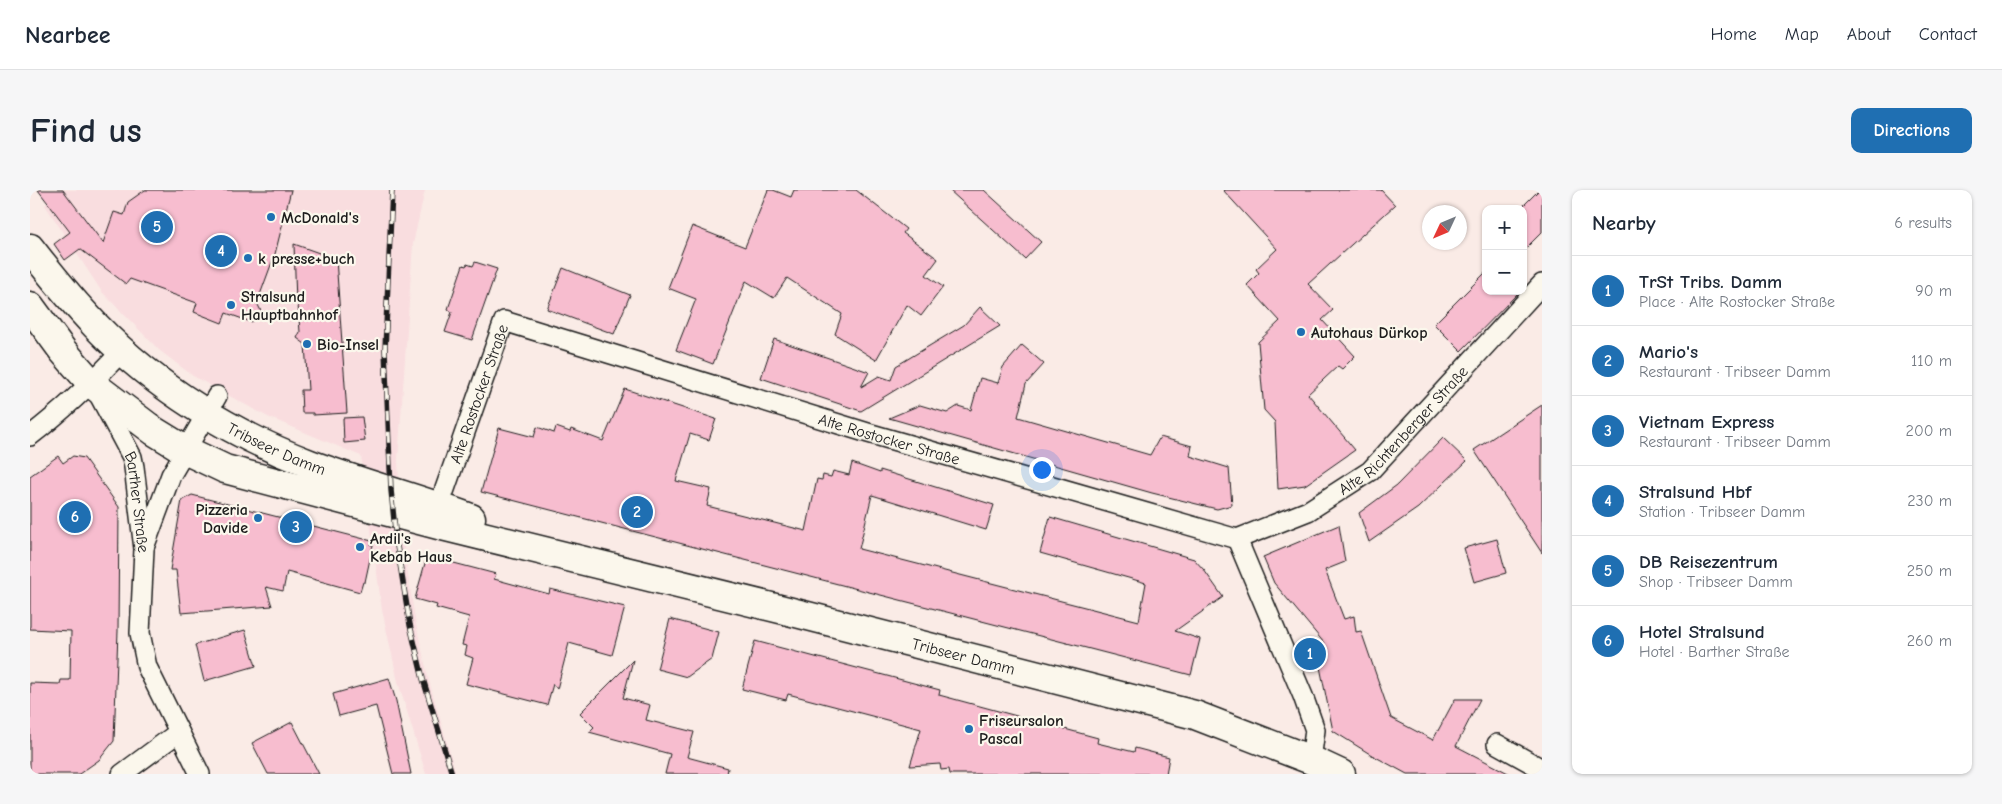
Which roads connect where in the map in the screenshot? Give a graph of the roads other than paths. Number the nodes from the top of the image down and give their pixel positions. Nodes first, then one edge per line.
1 (30, 248) edge
2 (1542, 284) edge
3 (30, 306) edge
4 (122, 351) junction
5 (92, 384) junction
6 (212, 404) junction
7 (30, 436) edge
8 (185, 450) junction
9 (439, 506) junction
10 (1237, 539) junction
11 (144, 549) junction
12 (580, 560) junction
13 (179, 732) junction
14 (1497, 744) dead end
15 (1311, 760) junction
16 (1542, 768) edge
17 (122, 774) edge
18 (200, 774) edge
19 (1341, 774) edge

1 - 4 main road, Tribseer Damm
2 - 10 street, Alte Richtenberger Straße
3 - 5 main road, Tribseer Damm
4 - 5 street
4 - 6 main road, Tribseer Damm
5 - 7 street
5 - 8 main road, Tribseer Damm
5 - 11 street, Barther Straße
6 - 8 street, Barther Straße
6 - 9 main road, Tribseer Damm
8 - 11 street, Barther Straße
8 - 12 main road, Tribseer Damm
9 - 10 street, Alte Rostocker Straße
9 - 12 main road, Tribseer Damm
10 - 15 street
11 - 13 street
12 - 15 main road, Tribseer Damm
13 - 17 street
13 - 18 street
14 - 16 street
15 - 19 main road, Tribseer Damm

